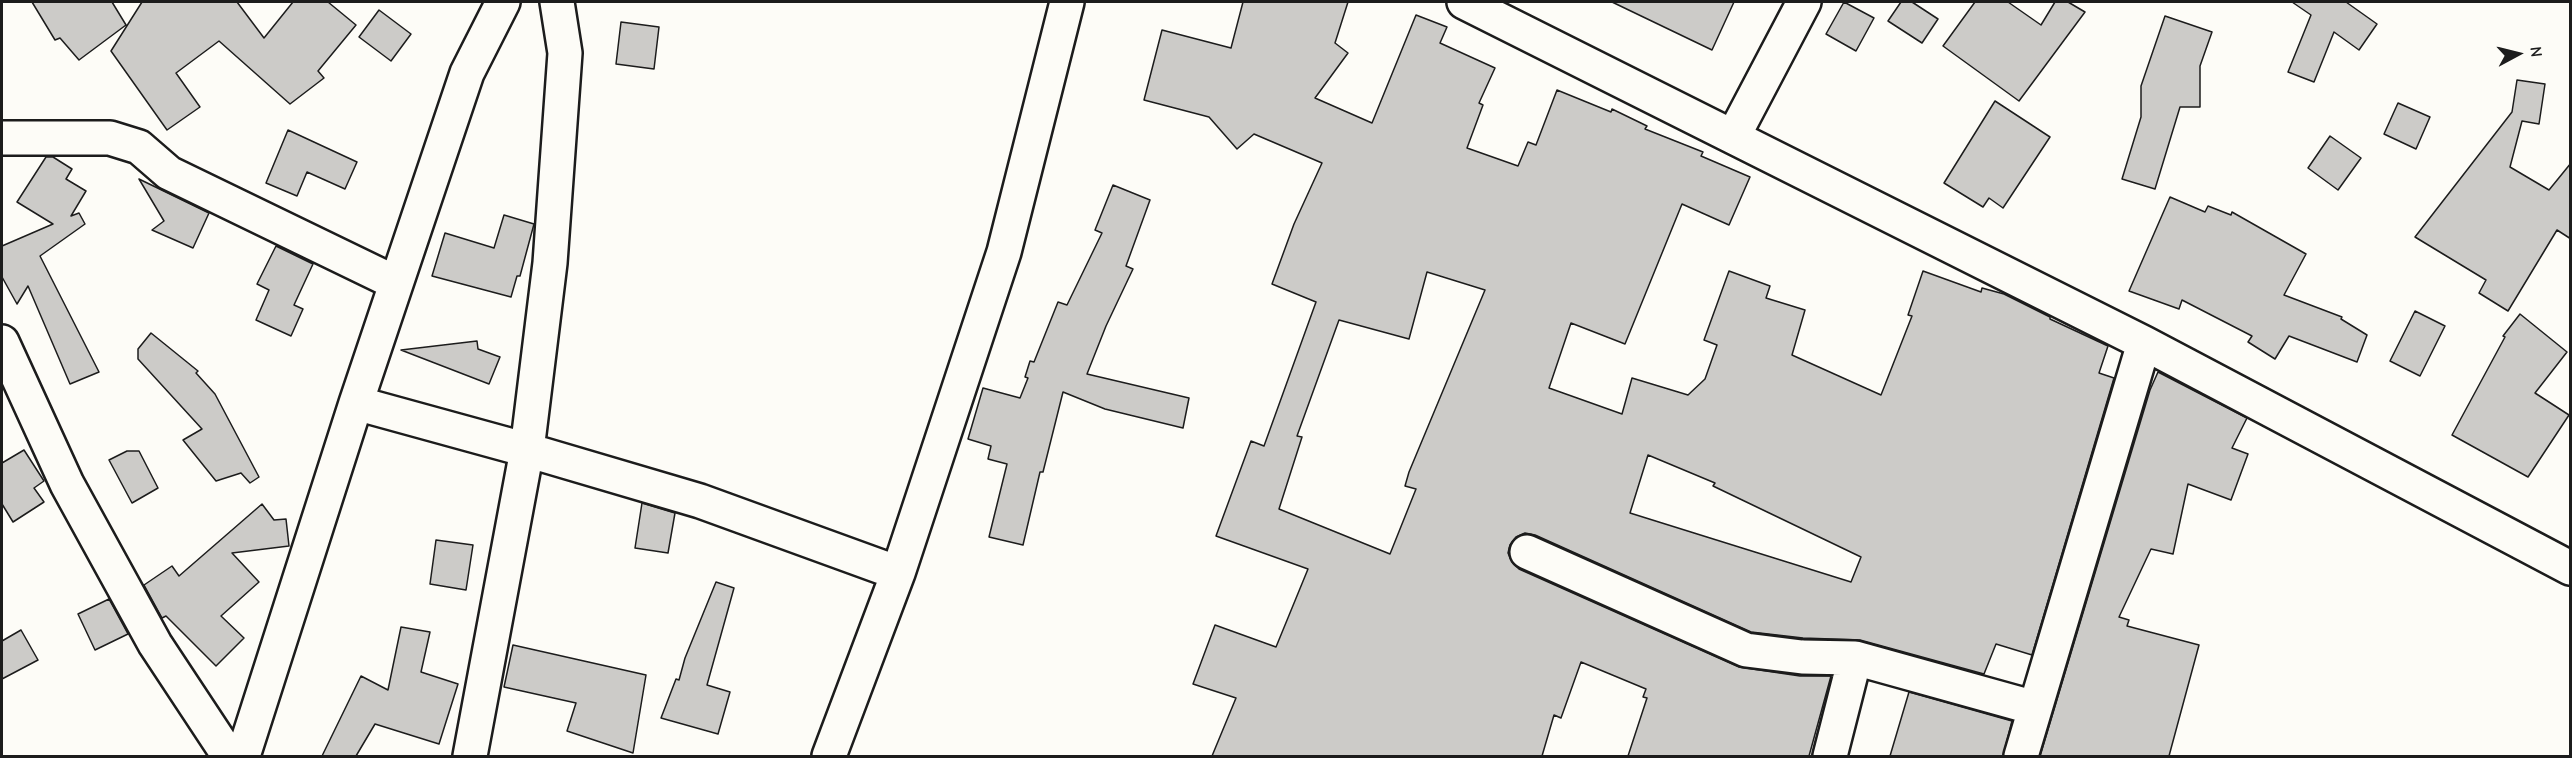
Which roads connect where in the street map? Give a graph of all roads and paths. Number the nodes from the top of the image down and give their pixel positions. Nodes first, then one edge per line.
1 (503, 2) edge
2 (557, 2) edge
3 (1067, 2) edge
4 (1464, 2) edge
5 (1804, 2) edge
6 (1733, 137) junction
7 (2, 138) edge
8 (396, 283) junction
9 (2, 342) edge
10 (2144, 343) junction
11 (356, 403) junction
12 (527, 450) junction
13 (1527, 552) dead end
14 (2571, 568) edge
15 (898, 573) junction
16 (1855, 658) junction
17 (2036, 708) junction
18 (229, 756) edge
19 (243, 756) edge
20 (470, 756) edge
21 (829, 756) edge
22 (1830, 756) edge
23 (2021, 756) edge

1 - 8 street
2 - 12 street
3 - 15 street
4 - 6 street
5 - 6 street
6 - 10 street
7 - 8 street
8 - 11 street
9 - 18 street
10 - 14 street
10 - 17 street
11 - 12 street
11 - 19 street
12 - 15 street
12 - 20 street
13 - 16 street
15 - 21 street
16 - 17 street
16 - 22 street
17 - 23 street

